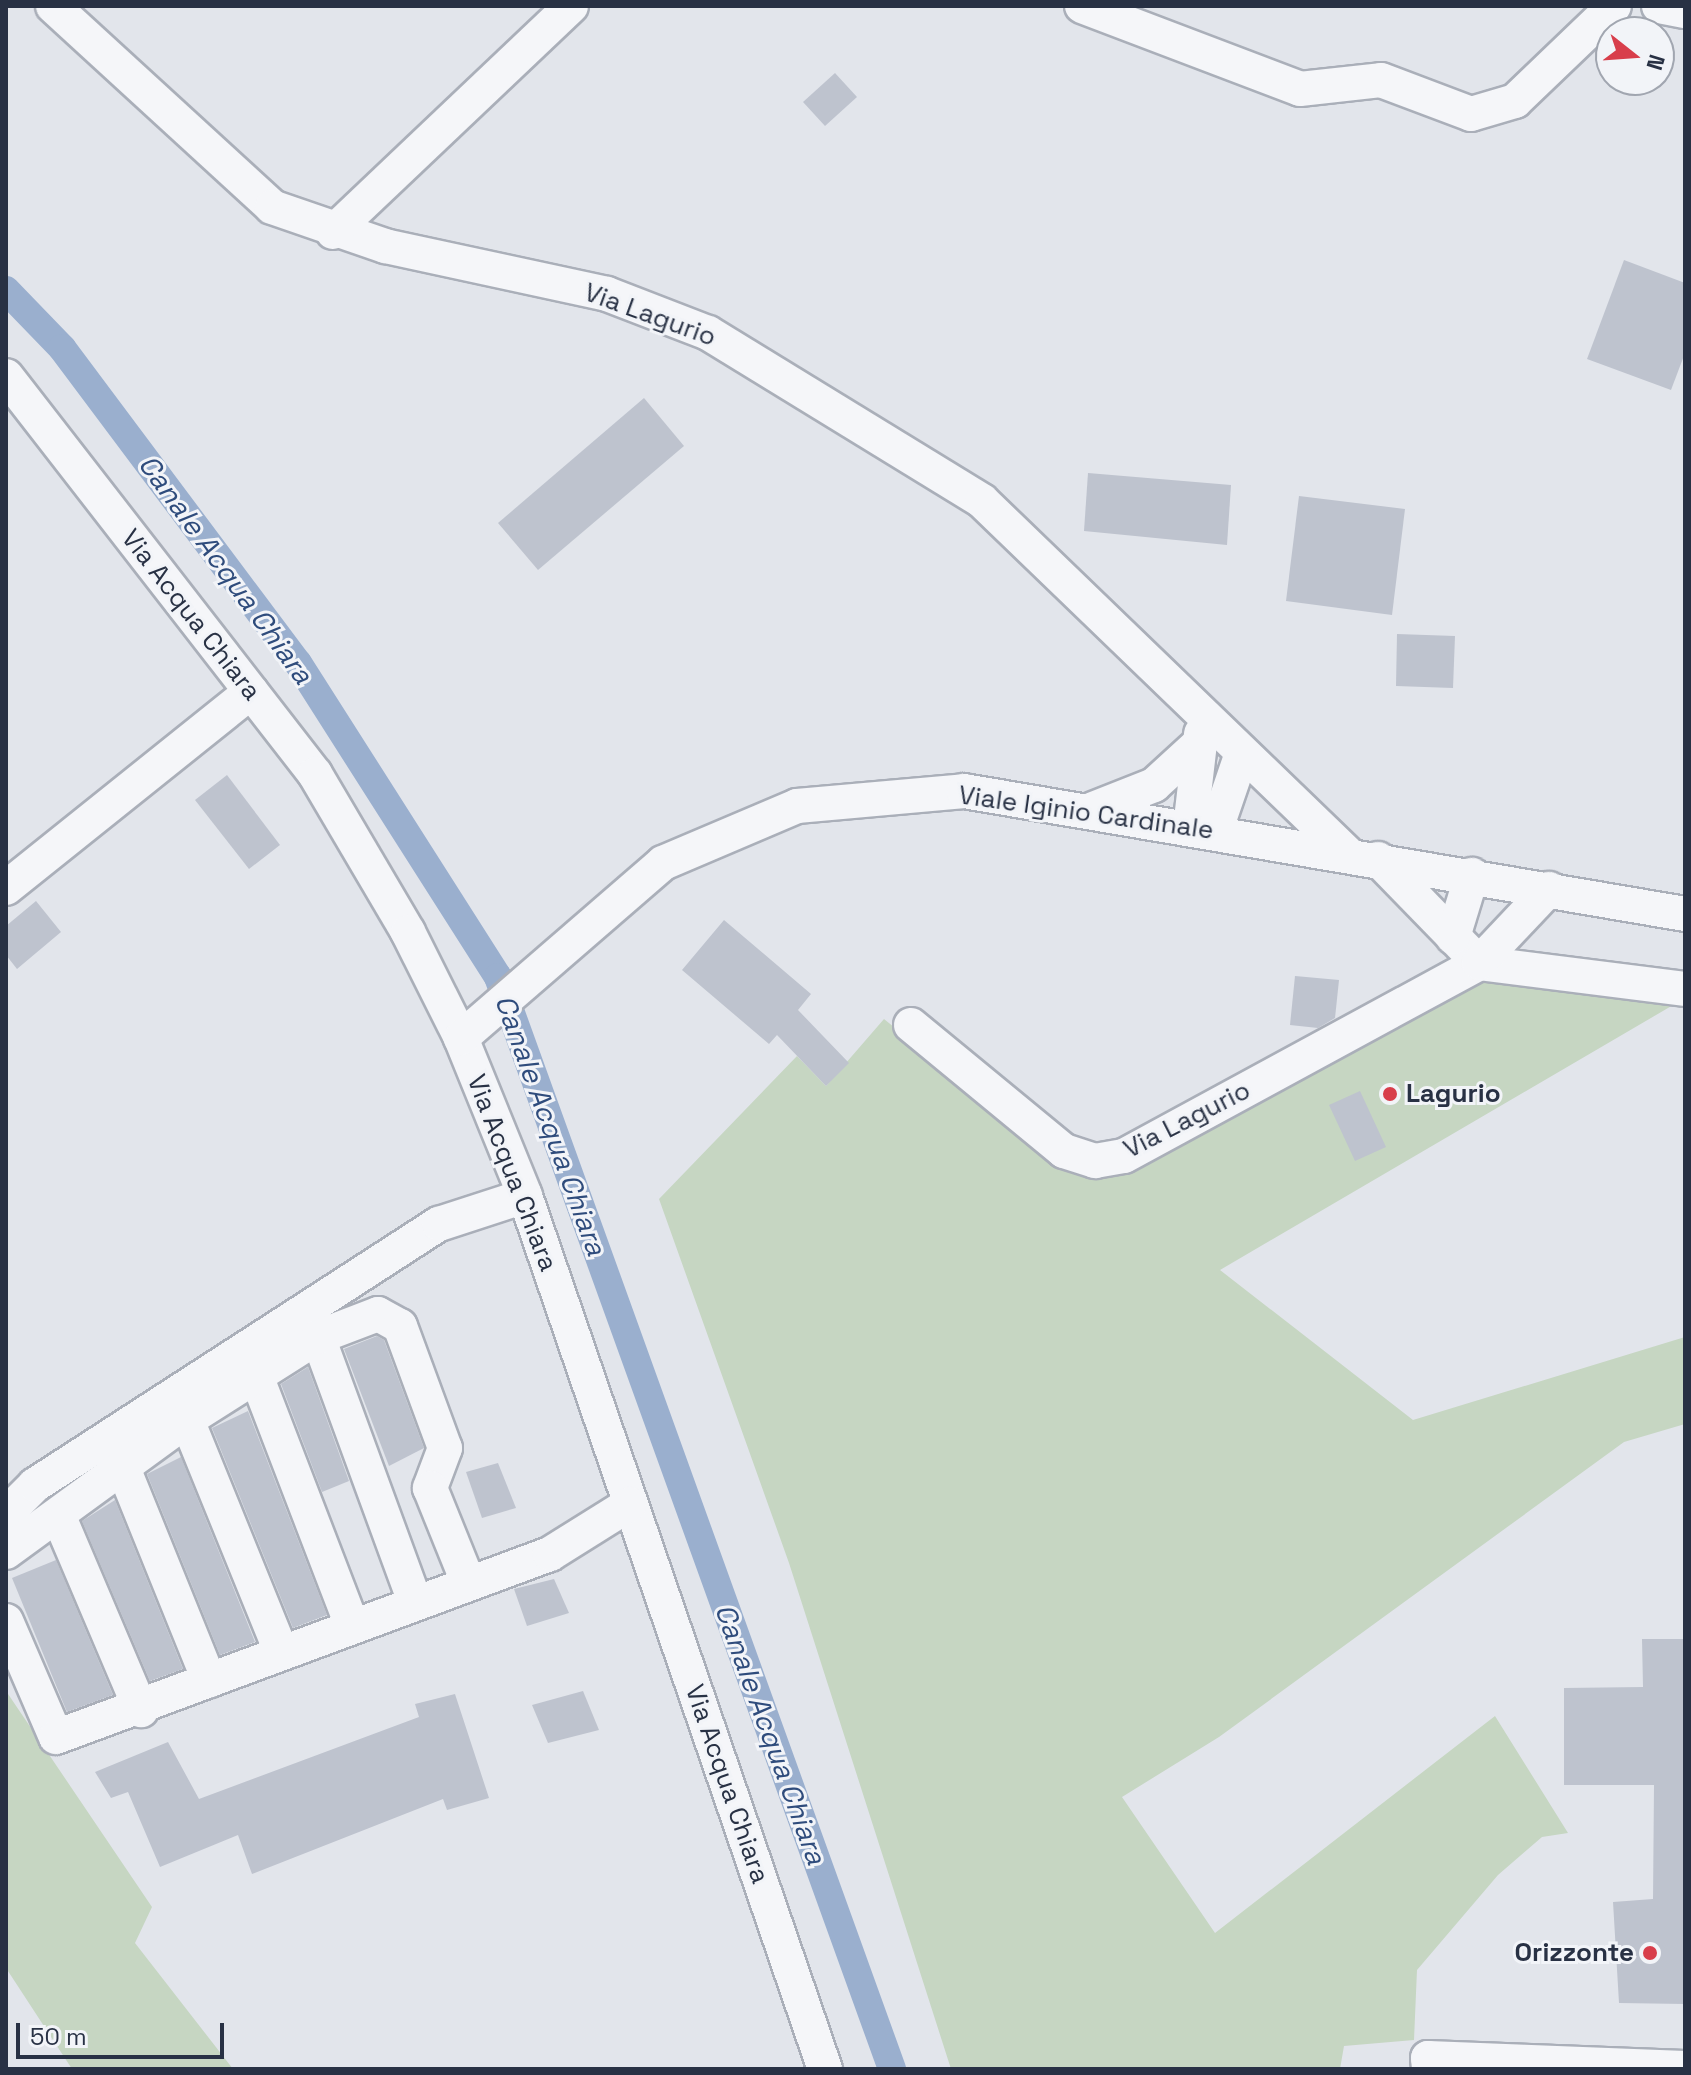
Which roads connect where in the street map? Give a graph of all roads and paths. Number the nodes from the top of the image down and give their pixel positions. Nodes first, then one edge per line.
1 (53, 6) edge
2 (571, 6) edge
3 (1082, 6) edge
4 (1614, 6) edge
5 (1659, 6) edge
6 (1685, 11) edge
7 (333, 232) junction
8 (6, 376) edge
9 (251, 692) junction
10 (1201, 731) junction
11 (1241, 756) junction
12 (1093, 809) junction
13 (1203, 830) junction
14 (1362, 855) junction
15 (1485, 878) junction
16 (6, 888) edge
17 (1549, 889) junction
18 (1685, 914) edge
19 (1506, 930) junction
20 (1453, 937) junction
21 (1479, 963) junction
22 (1685, 989) edge
23 (911, 1025) dead end
24 (472, 1028) junction
25 (525, 1196) junction
26 (318, 1337) junction
27 (257, 1378) junction
28 (187, 1420) junction
29 (124, 1470) junction
30 (630, 1504) junction
31 (6, 1514) edge
32 (59, 1517) junction
33 (6, 1552) edge
34 (468, 1582) junction
35 (414, 1599) junction
36 (6, 1621) edge
37 (352, 1626) junction
38 (281, 1652) junction
39 (209, 1680) junction
40 (141, 1710) junction
41 (1539, 2066) edge
42 (1685, 2068) edge
43 (825, 2069) edge
44 (1429, 2069) edge

1 - 7 street, Via Lagurio
2 - 7 street
3 - 4 street
5 - 6 street
7 - 10 street, Via Lagurio
8 - 9 street, Via Acqua Chiara
9 - 16 street
9 - 24 street, Via Acqua Chiara
10 - 11 street, Via Lagurio
10 - 12 street
10 - 13 street
11 - 13 street
11 - 14 street, Via Lagurio
12 - 13 street, Viale Iginio Cardinale
12 - 24 street, Viale Iginio Cardinale
13 - 14 street, Viale Iginio Cardinale
14 - 15 street, Viale Iginio Cardinale
14 - 20 street, Via Lagurio
15 - 17 street, Viale Iginio Cardinale
15 - 19 street
15 - 20 street
17 - 18 street, Viale Iginio Cardinale
17 - 19 street, Via Lagurio
19 - 21 street, Via Lagurio
20 - 21 street, Via Lagurio
21 - 22 street
21 - 23 street, Via Lagurio
24 - 25 street, Via Acqua Chiara
25 - 30 street, Via Acqua Chiara
25 - 31 street
26 - 27 street
26 - 34 street
26 - 35 street
27 - 28 street
27 - 37 street
28 - 29 street
28 - 38 street
29 - 32 street
29 - 39 street
30 - 34 street
30 - 43 street, Via Acqua Chiara
32 - 33 street
32 - 40 street
34 - 35 street
35 - 37 street
36 - 40 street
37 - 38 street
38 - 39 street
39 - 40 street
41 - 42 street
41 - 44 street

